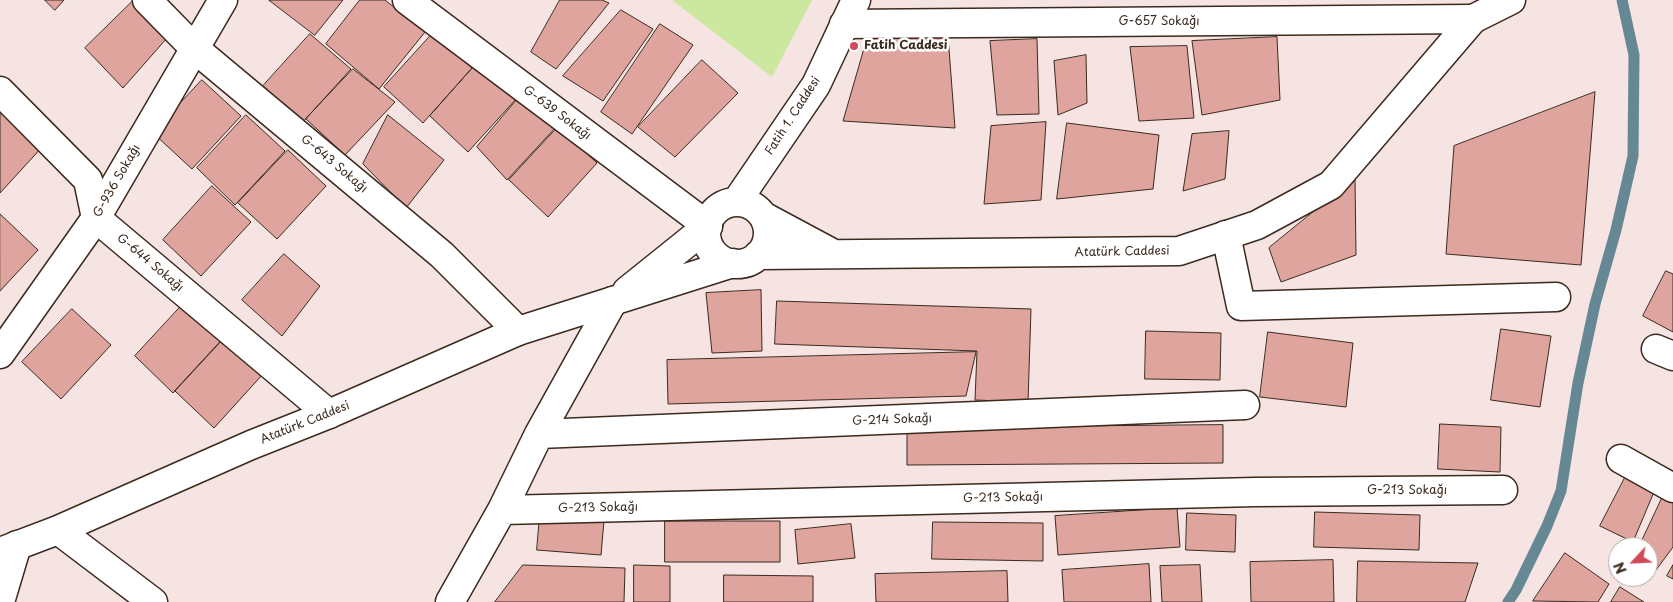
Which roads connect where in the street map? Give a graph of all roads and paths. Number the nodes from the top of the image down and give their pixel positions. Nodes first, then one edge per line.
1 (147, 0) edge
2 (223, 0) edge
3 (407, 0) edge
4 (1511, 0) edge
5 (850, 12) edge
6 (1474, 20) junction
7 (194, 48) junction
8 (0, 91) edge
9 (737, 201) junction
10 (763, 216) junction
11 (96, 218) junction
12 (708, 226) junction
13 (1226, 235) junction
14 (758, 255) junction
15 (835, 255) junction
16 (733, 263) junction
17 (1556, 297) dead end
18 (613, 301) junction
19 (518, 331) junction
20 (2, 345) edge
21 (1245, 405) dead end
22 (329, 414) junction
23 (539, 434) junction
24 (1621, 459) dead end
25 (1673, 488) edge
26 (1503, 490) dead end
27 (502, 510) junction
28 (58, 530) junction
29 (9, 549) edge
30 (0, 602) edge
31 (153, 602) edge
32 (450, 602) edge

1 - 7 street, G-643 Sokağı
2 - 7 street, G-936 Sokağı
3 - 12 street, G-639 Sokağı
4 - 6 street, Atatürk Caddesi
5 - 6 street, G-657 Sokağı
5 - 9 street, Fatih 1. Caddesi
6 - 13 street, Atatürk Caddesi
7 - 11 street, G-936 Sokağı
7 - 19 street, G-643 Sokağı
8 - 11 street
9 - 10 street
9 - 12 street
10 - 14 street
10 - 15 street
11 - 20 street, G-936 Sokağı
11 - 22 street, G-644 Sokağı
12 - 16 street
12 - 18 street
13 - 15 street, Atatürk Caddesi
13 - 17 street
14 - 15 street, Atatürk Caddesi
14 - 16 street
16 - 18 street, Atatürk Caddesi
18 - 19 street, Atatürk Caddesi
18 - 23 street
19 - 22 street, Atatürk Caddesi
21 - 23 street, G-214 Sokağı
22 - 28 street, Atatürk Caddesi
23 - 27 street
24 - 25 street
26 - 27 street, G-213 Sokağı
27 - 32 street
28 - 29 street, Atatürk Caddesi
28 - 31 street
29 - 30 street

